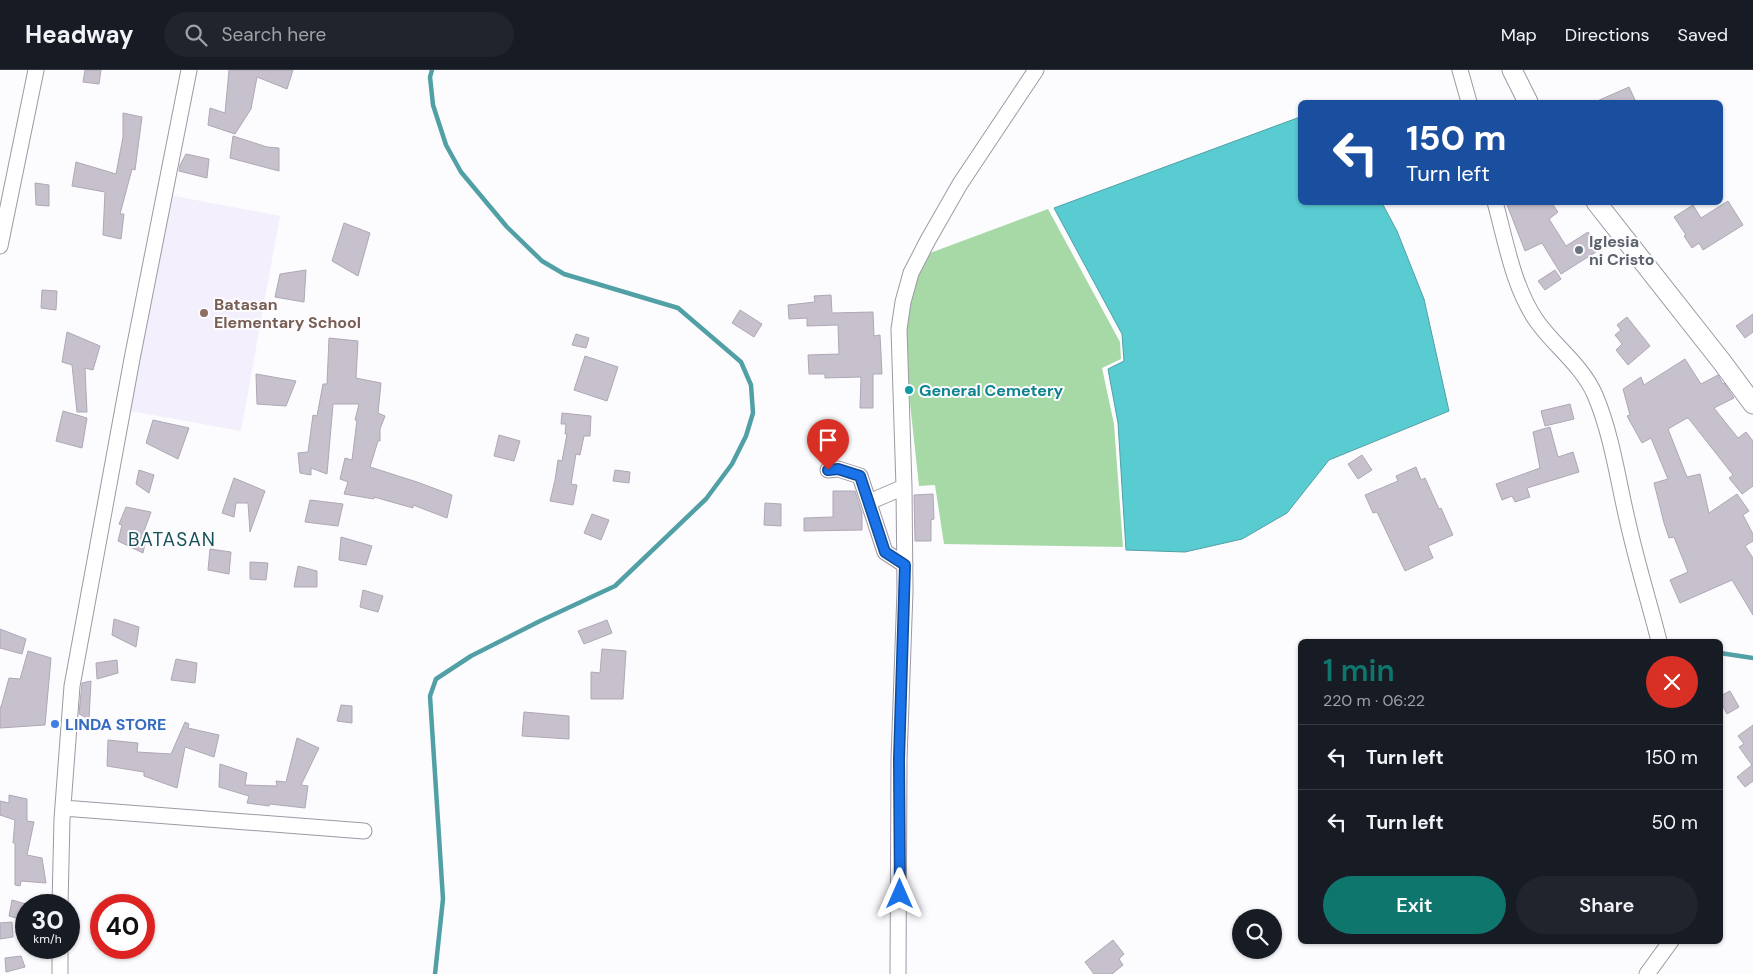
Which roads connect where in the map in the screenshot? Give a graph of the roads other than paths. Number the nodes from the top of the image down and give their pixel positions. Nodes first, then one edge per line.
1 (36, 70) edge
2 (189, 70) edge
3 (1036, 70) edge
4 (1460, 70) edge
5 (1512, 70) edge
6 (1468, 100) edge
7 (1527, 100) edge
8 (1496, 205) edge
9 (1598, 205) edge
10 (0, 246) edge
11 (1753, 404) edge
12 (828, 470) dead end
13 (904, 487) junction
14 (870, 502) junction
15 (905, 565) junction
16 (1658, 639) edge
17 (63, 808) junction
18 (364, 831) dead end
19 (60, 894) edge
20 (1669, 944) edge
21 (60, 959) edge
22 (60, 974) edge
23 (898, 974) edge
24 (1647, 974) edge

1 - 10 street
2 - 17 street
3 - 13 street
4 - 6 street
5 - 7 main road
8 - 16 street
9 - 11 main road
12 - 14 street
13 - 14 street
13 - 15 street
14 - 15 street
15 - 23 street
17 - 18 street
17 - 19 street
20 - 24 street
21 - 22 street

